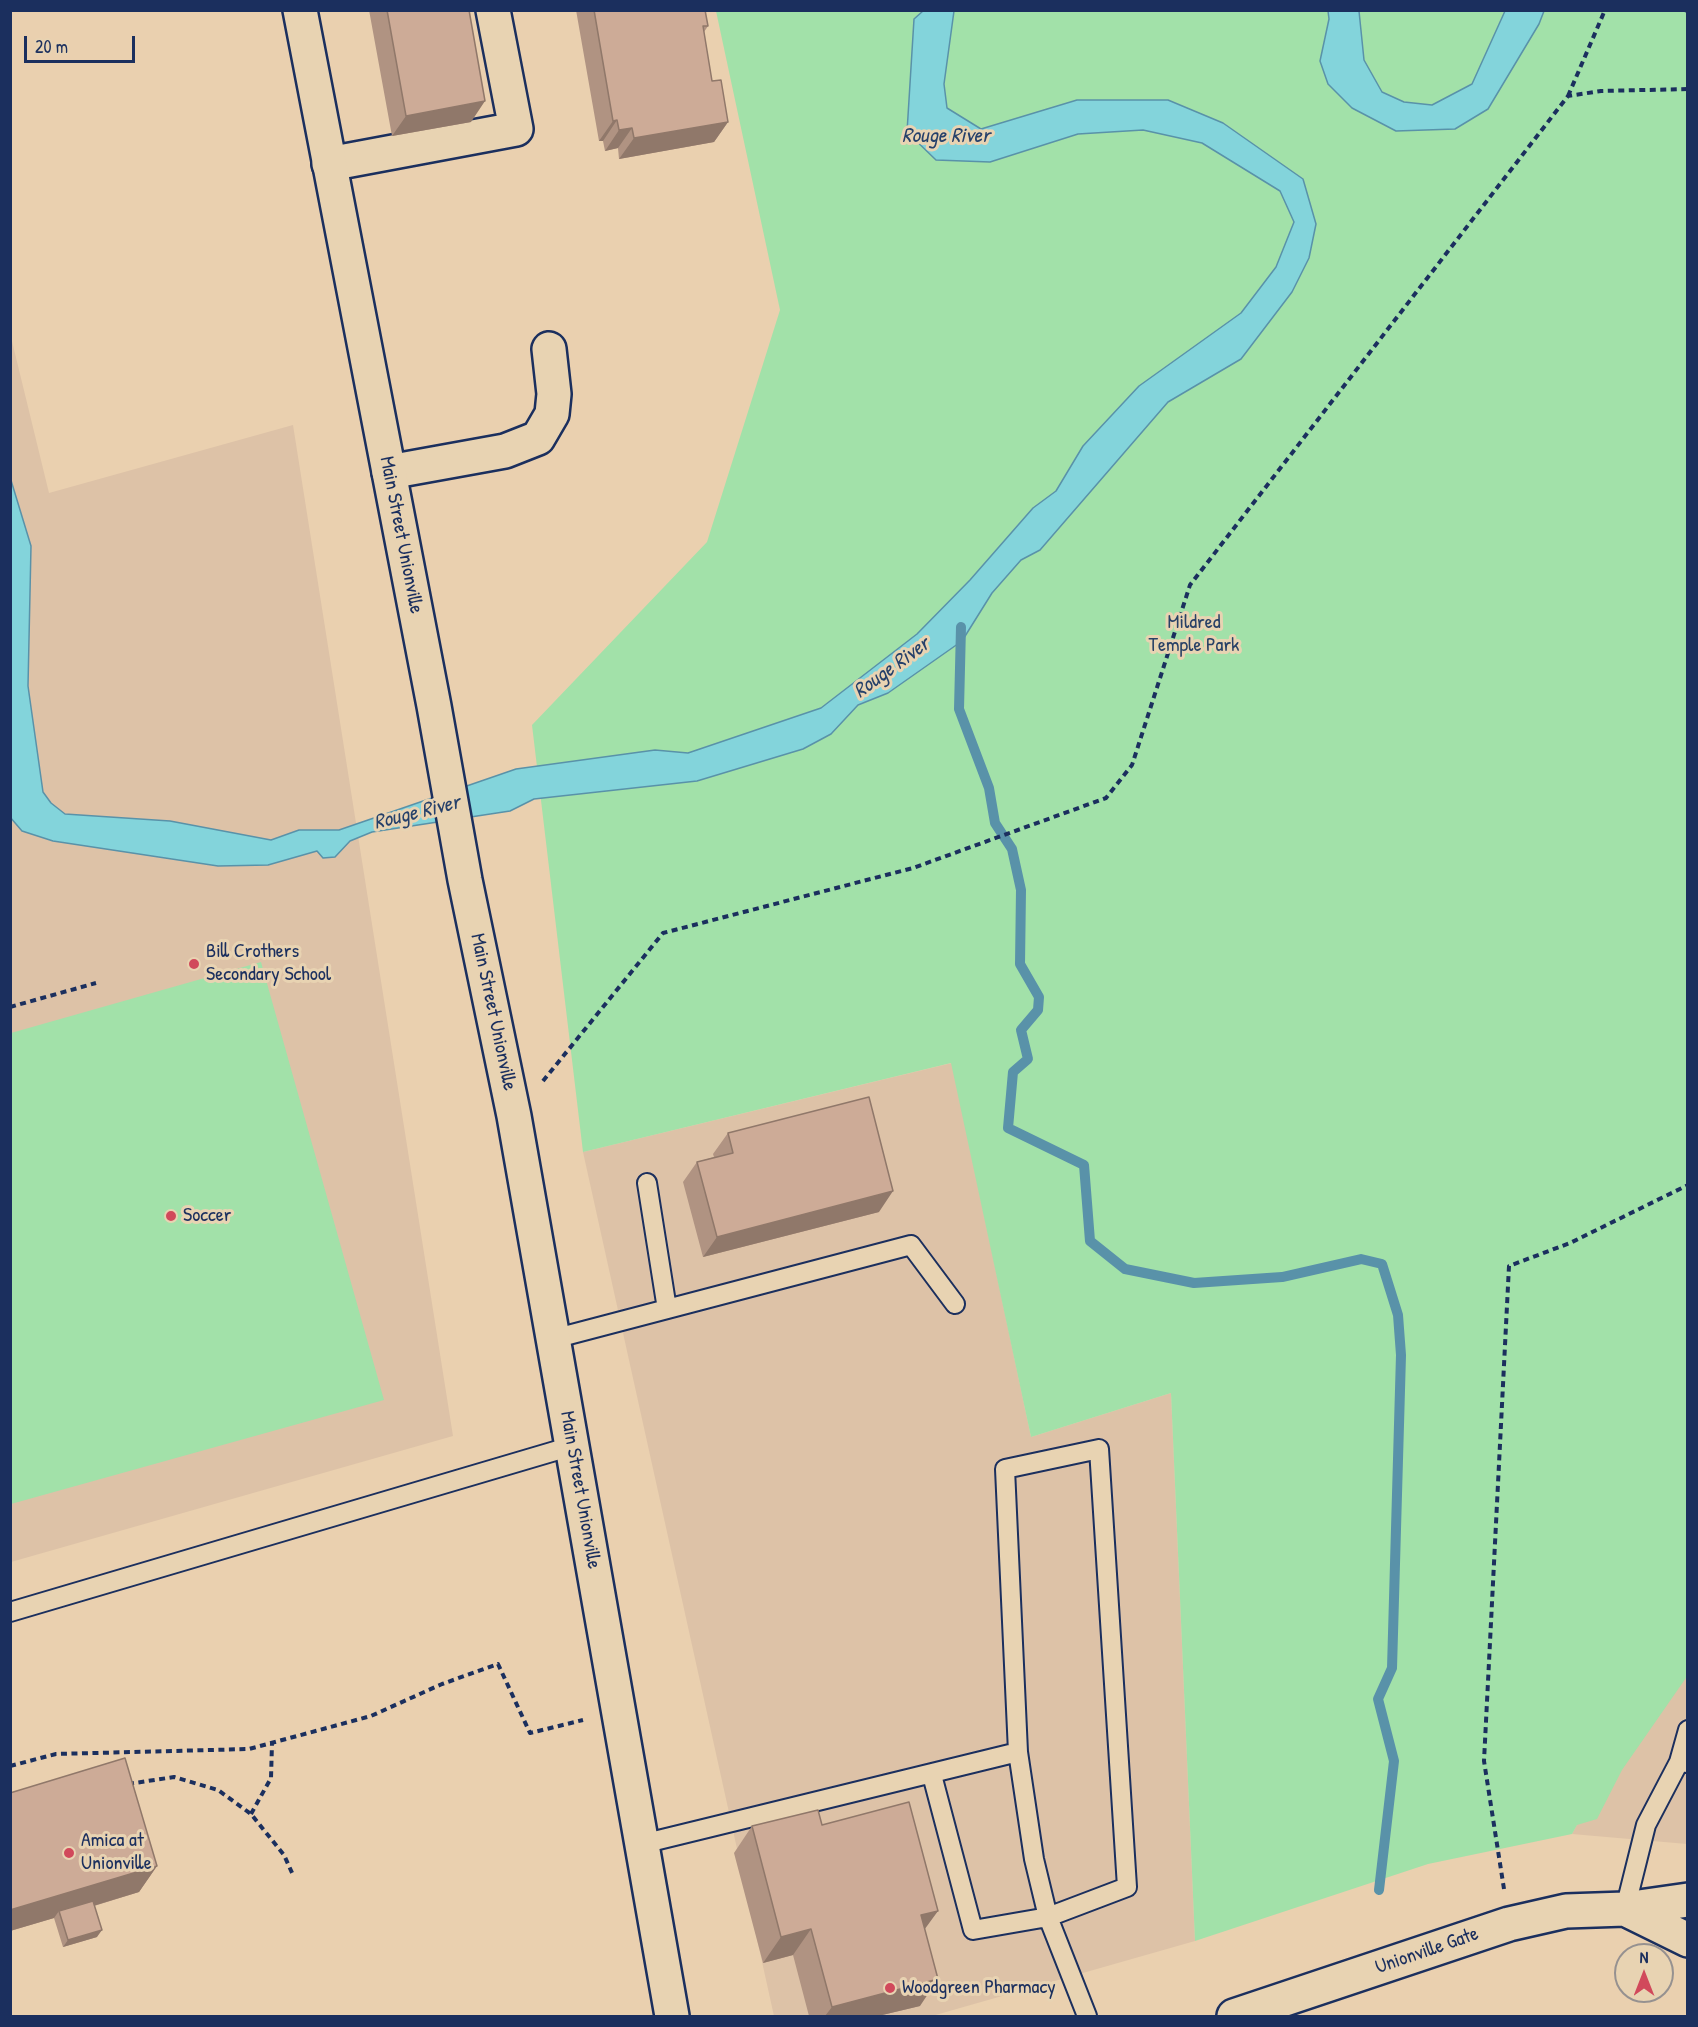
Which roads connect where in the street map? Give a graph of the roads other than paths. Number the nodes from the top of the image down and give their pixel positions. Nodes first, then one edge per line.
1 (300, 10) edge
2 (493, 10) edge
3 (329, 164) junction
4 (549, 349) dead end
5 (389, 472) junction
6 (647, 1183) dead end
7 (955, 1304) dead end
8 (667, 1309) junction
9 (553, 1339) junction
10 (572, 1446) junction
11 (10, 1612) edge
12 (1688, 1730) edge
13 (1018, 1752) junction
14 (1683, 1763) edge
15 (932, 1775) junction
16 (642, 1844) junction
17 (1688, 1900) edge
18 (1624, 1909) junction
19 (1048, 1917) junction
20 (1688, 1940) edge
21 (672, 2016) edge
22 (1087, 2016) edge
23 (1234, 2016) edge

1 - 3 main road, Main Street Unionville
2 - 3 main road
3 - 5 main road, Main Street Unionville
4 - 5 main road
5 - 9 main road, Main Street Unionville
6 - 8 lane
7 - 8 lane
8 - 9 lane
9 - 10 main road, Main Street Unionville
10 - 11 lane
10 - 16 main road, Main Street Unionville
12 - 14 lane
13 - 15 lane
13 - 19 lane
13 - 19 lane
14 - 18 lane
15 - 16 lane
15 - 19 lane
16 - 21 main road, Main Street Unionville
17 - 18 main road, Unionville Gate
18 - 20 main road, Unionville Gate
18 - 23 main road, Unionville Gate
19 - 22 lane

